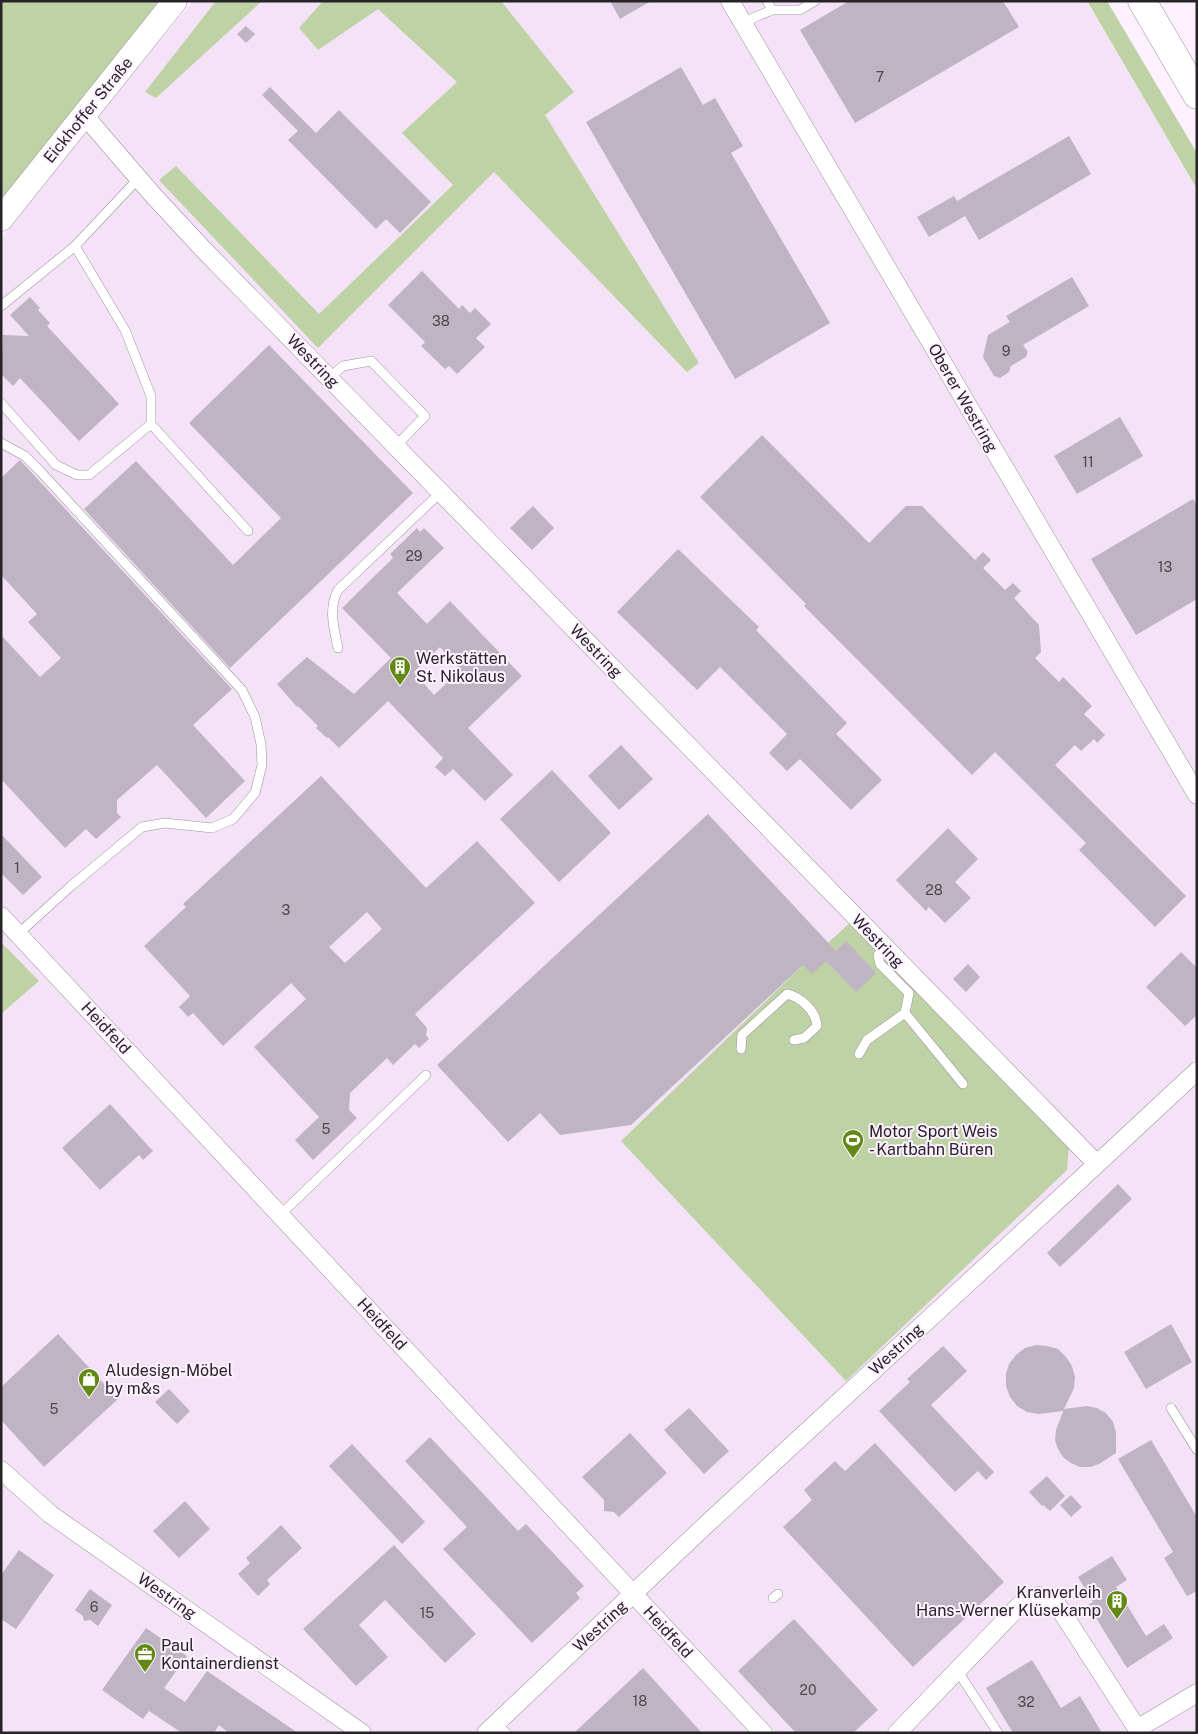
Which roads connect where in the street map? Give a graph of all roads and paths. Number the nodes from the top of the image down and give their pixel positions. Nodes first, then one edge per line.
1 (175, 1) edge
2 (730, 1) edge
3 (767, 1) edge
4 (1142, 1) edge
5 (810, 3) edge
6 (772, 10) junction
7 (743, 25) junction
8 (1197, 95) edge
9 (84, 115) junction
10 (138, 179) junction
11 (1, 219) edge
12 (75, 246) junction
13 (1, 306) edge
14 (329, 378) junction
15 (1, 403) edge
16 (151, 424) junction
17 (1, 443) edge
18 (396, 446) junction
19 (440, 492) junction
20 (248, 531) dead end
21 (338, 648) dead end
22 (1197, 795) edge
23 (1, 916) edge
24 (18, 934) junction
25 (885, 948) junction
26 (904, 1013) junction
27 (794, 1040) dead end
28 (741, 1049) dead end
29 (859, 1054) dead end
30 (1197, 1071) edge
31 (426, 1075) dead end
32 (963, 1084) dead end
33 (1096, 1164) junction
34 (280, 1215) junction
35 (1171, 1408) dead end
36 (1197, 1450) edge
37 (1, 1470) edge
38 (633, 1594) junction
39 (957, 1670) junction
40 (1197, 1694) edge
41 (496, 1729) edge
42 (1139, 1731) edge
43 (362, 1733) edge
44 (763, 1733) edge
45 (897, 1733) edge
46 (998, 1733) edge

1 - 9 main road, Eickhoffer Straße
2 - 7 street, Oberer Westring
3 - 6 lane
4 - 8 main road
5 - 6 lane
6 - 7 lane
7 - 22 street, Oberer Westring
9 - 10 street, Westring
9 - 11 main road, Eickhoffer Straße
10 - 12 lane
10 - 14 street, Westring
12 - 13 lane
12 - 16 lane
14 - 18 street, Westring
14 - 18 lane
15 - 16 lane
16 - 20 lane
17 - 24 lane
18 - 19 street, Westring
19 - 21 lane
19 - 25 street, Westring
23 - 24 street, Heidfeld
24 - 34 street, Heidfeld
25 - 26 lane
25 - 33 street, Westring
26 - 29 lane
26 - 32 lane
27 - 28 lane
30 - 33 street
31 - 34 lane
33 - 38 street, Westring
34 - 38 street, Heidfeld
35 - 36 lane
37 - 43 street, Westring
38 - 41 street, Westring
38 - 44 street, Heidfeld
39 - 42 street
39 - 45 street
39 - 46 lane
40 - 42 street

